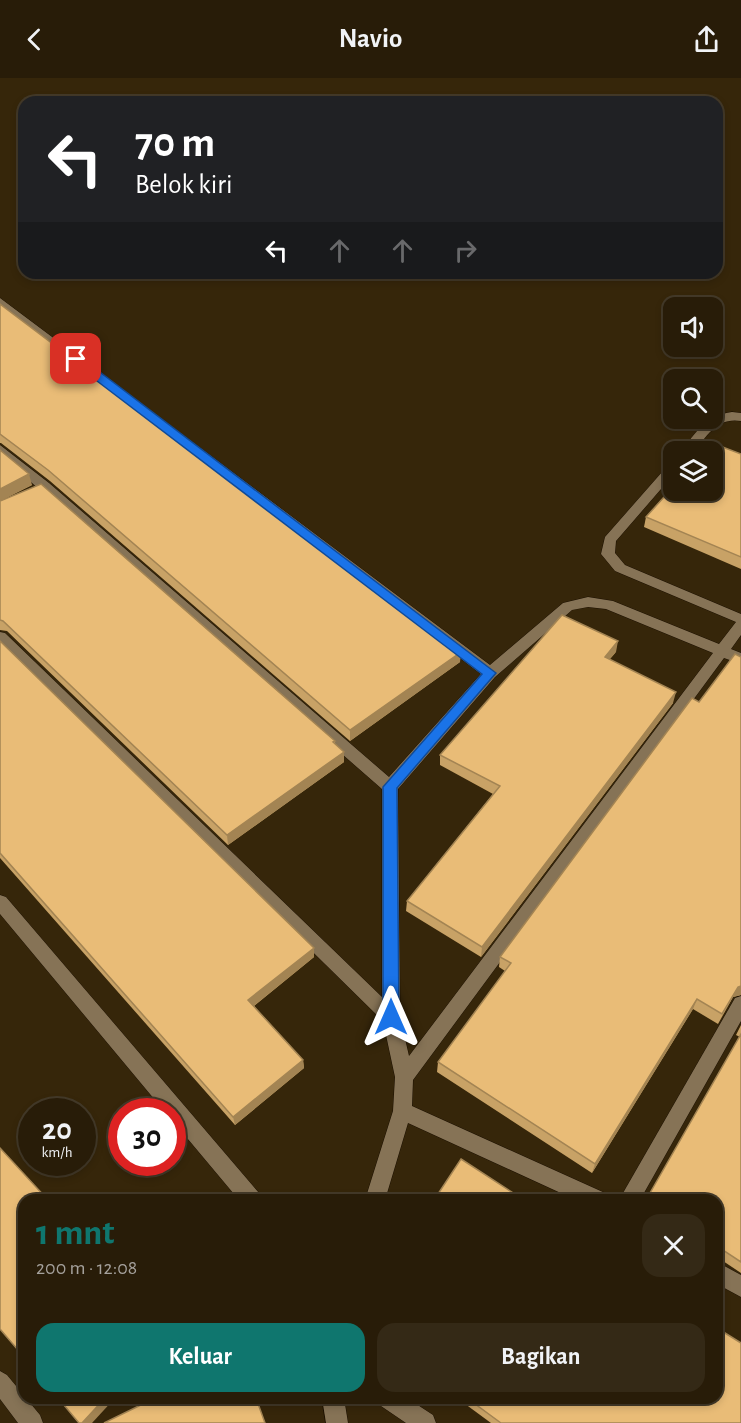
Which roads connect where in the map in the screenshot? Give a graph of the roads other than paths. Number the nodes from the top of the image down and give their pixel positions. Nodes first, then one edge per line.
1 (0, 301) edge
2 (741, 417) edge
3 (697, 441) edge
4 (0, 449) edge
5 (663, 479) edge
6 (741, 620) edge
7 (741, 625) edge
8 (0, 637) edge
9 (723, 652) junction
10 (741, 659) edge
11 (490, 673) junction
12 (390, 787) junction
13 (0, 902) edge
14 (741, 1004) edge
15 (391, 1017) junction
16 (404, 1077) junction
17 (402, 1111) junction
18 (247, 1194) edge
19 (377, 1194) edge
20 (585, 1194) edge
21 (632, 1194) edge
22 (723, 1276) edge
23 (741, 1287) edge
24 (0, 1382) edge
25 (334, 1404) edge
26 (398, 1404) edge
27 (32, 1423) edge
28 (337, 1423) edge
29 (425, 1423) edge

1 - 11 street
2 - 3 street
4 - 12 street
5 - 6 street
7 - 9 street
8 - 15 street
9 - 10 street
9 - 11 street
9 - 16 street
11 - 12 street
12 - 15 street
13 - 18 street
14 - 21 street
15 - 16 street
16 - 17 street
17 - 19 street
17 - 20 street
22 - 23 street
24 - 27 street
25 - 28 street
26 - 29 street

